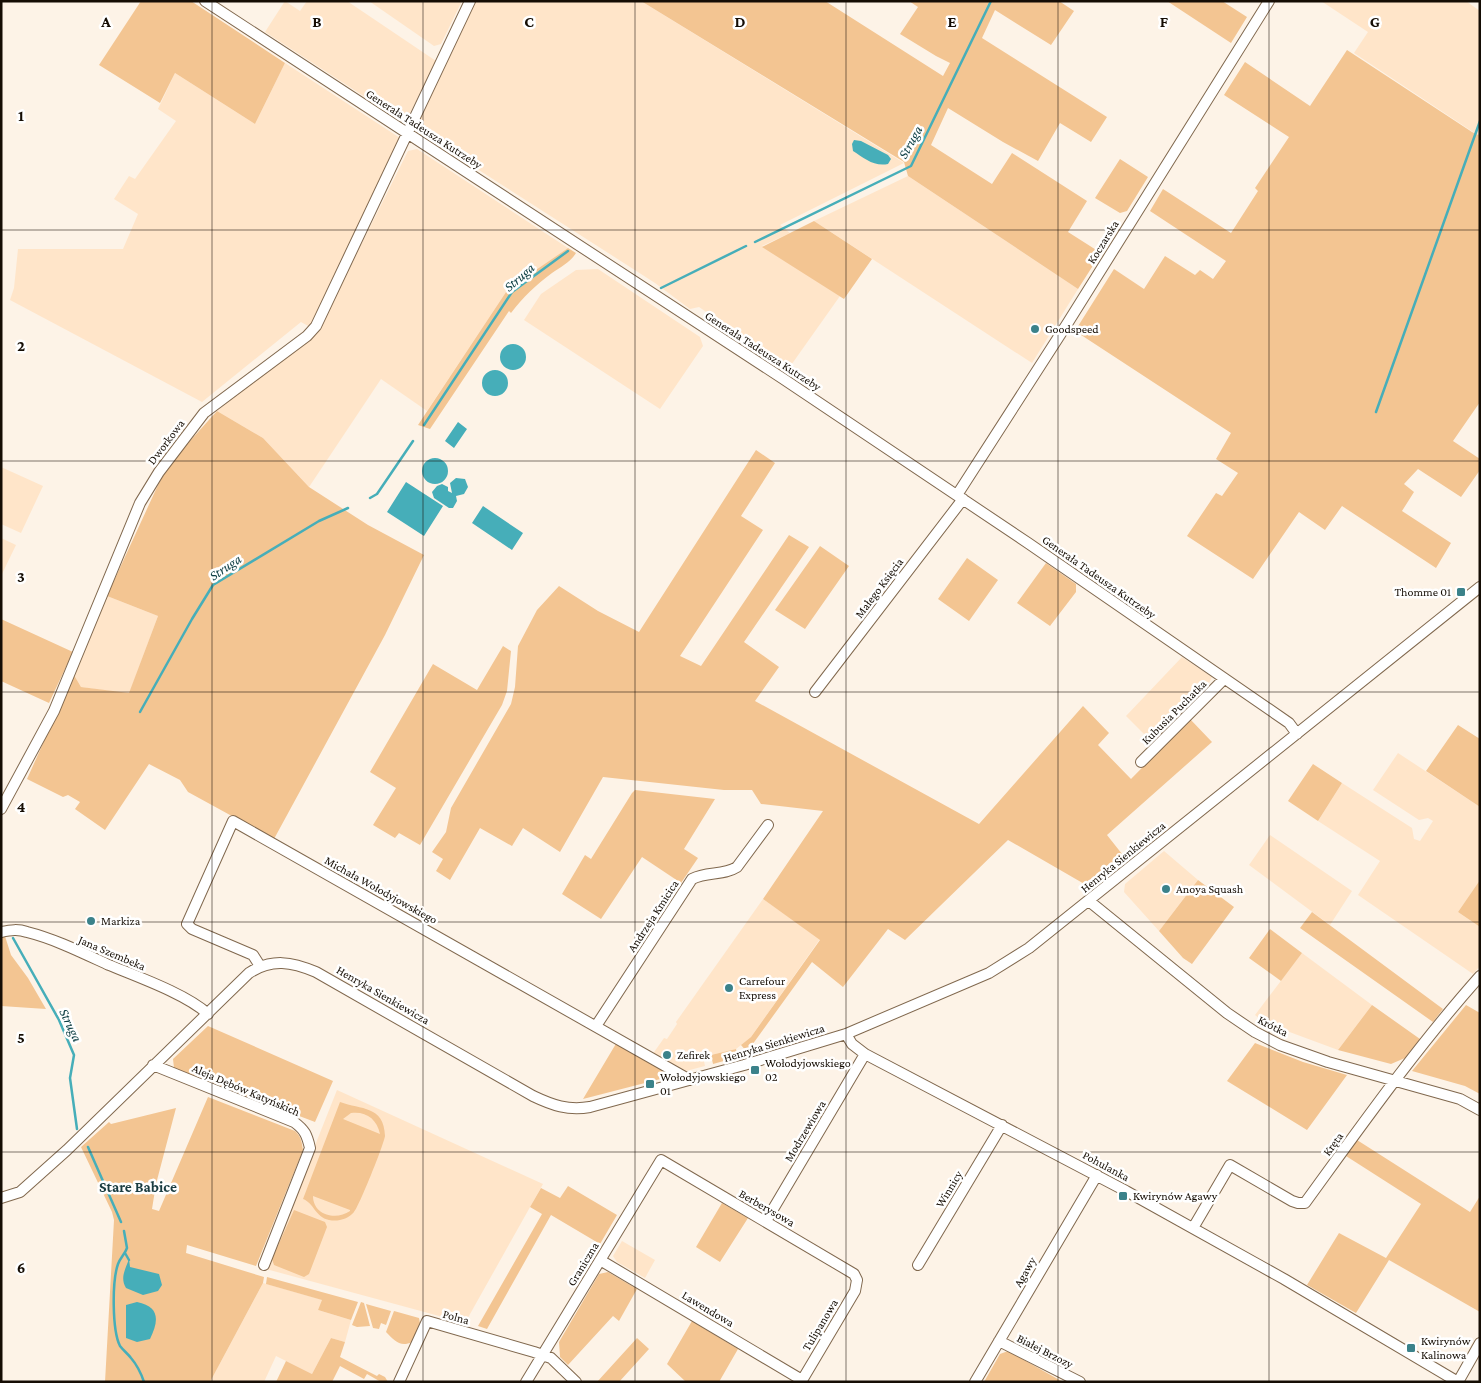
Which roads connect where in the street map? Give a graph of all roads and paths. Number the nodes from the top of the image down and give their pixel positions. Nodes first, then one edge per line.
1 (205, 1) edge
2 (470, 1) edge
3 (1269, 1) edge
4 (407, 132) junction
5 (960, 497) junction
6 (1480, 587) edge
7 (1224, 679) junction
8 (815, 692) dead end
9 (1296, 734) junction
10 (1141, 762) dead end
11 (1, 809) edge
12 (768, 825) dead end
13 (1089, 901) junction
14 (1, 932) edge
15 (260, 966) junction
16 (1480, 976) edge
17 (208, 1014) junction
18 (596, 1026) junction
19 (846, 1034) junction
20 (866, 1054) junction
21 (153, 1065) junction
22 (690, 1080) junction
23 (1394, 1082) junction
24 (1480, 1110) edge
25 (1002, 1126) junction
26 (661, 1160) joint
27 (1097, 1175) junction
28 (1, 1198) edge
29 (766, 1221) junction
30 (1193, 1228) junction
31 (600, 1260) junction
32 (264, 1265) dead end
33 (918, 1266) dead end
34 (857, 1280) joint
35 (1000, 1341) junction
36 (1480, 1343) edge
37 (542, 1355) junction
38 (802, 1381) edge
39 (399, 1382) edge
40 (526, 1382) edge
41 (576, 1382) edge
42 (975, 1382) edge
43 (1080, 1382) edge
44 (1458, 1382) edge

1 - 4 street, Generała Tadeusza Kutrzeby
2 - 4 street, Dworkowa
3 - 5 street, Koczarska
4 - 5 street, Generała Tadeusza Kutrzeby
4 - 11 street, Dworkowa
5 - 7 street, Generała Tadeusza Kutrzeby
5 - 8 street, Małego Księcia
6 - 9 street, Henryka Sienkiewicza
7 - 9 street, Generała Tadeusza Kutrzeby
7 - 10 street, Kubusia Puchatka
9 - 13 street, Henryka Sienkiewicza
12 - 18 street, Andrzeja Kmicica
13 - 19 street, Henryka Sienkiewicza
13 - 23 street, Krótka
14 - 17 street, Jana Szembeka
15 - 17 street
15 - 18 street, Michała Wołodyjowskiego
15 - 22 street, Henryka Sienkiewicza
16 - 23 street, Kręta
17 - 21 street
18 - 22 street, Michała Wołodyjowskiego
19 - 20 street, Pohulanka
19 - 22 street, Henryka Sienkiewicza
20 - 25 street, Pohulanka
20 - 29 street, Modrzewiowa
21 - 28 street
21 - 32 street, Aleja Dębów Katyńskich
23 - 24 street, Krótka
23 - 30 street, Kręta
25 - 27 street, Pohulanka
25 - 33 street, Winnicy
26 - 29 street, Berberysowa
26 - 31 street, Graniczna
27 - 30 street, Pohulanka
27 - 35 street, Agawy
29 - 34 street, Berberysowa
30 - 44 street, Pohulanka
31 - 37 street, Graniczna
31 - 38 street, Lawendowa
34 - 38 street, Tulipanowa
35 - 42 street, Agawy
35 - 43 street, Białej Brzozy
36 - 44 street
37 - 39 street, Polna
37 - 40 street, Graniczna
37 - 41 street, Polna

